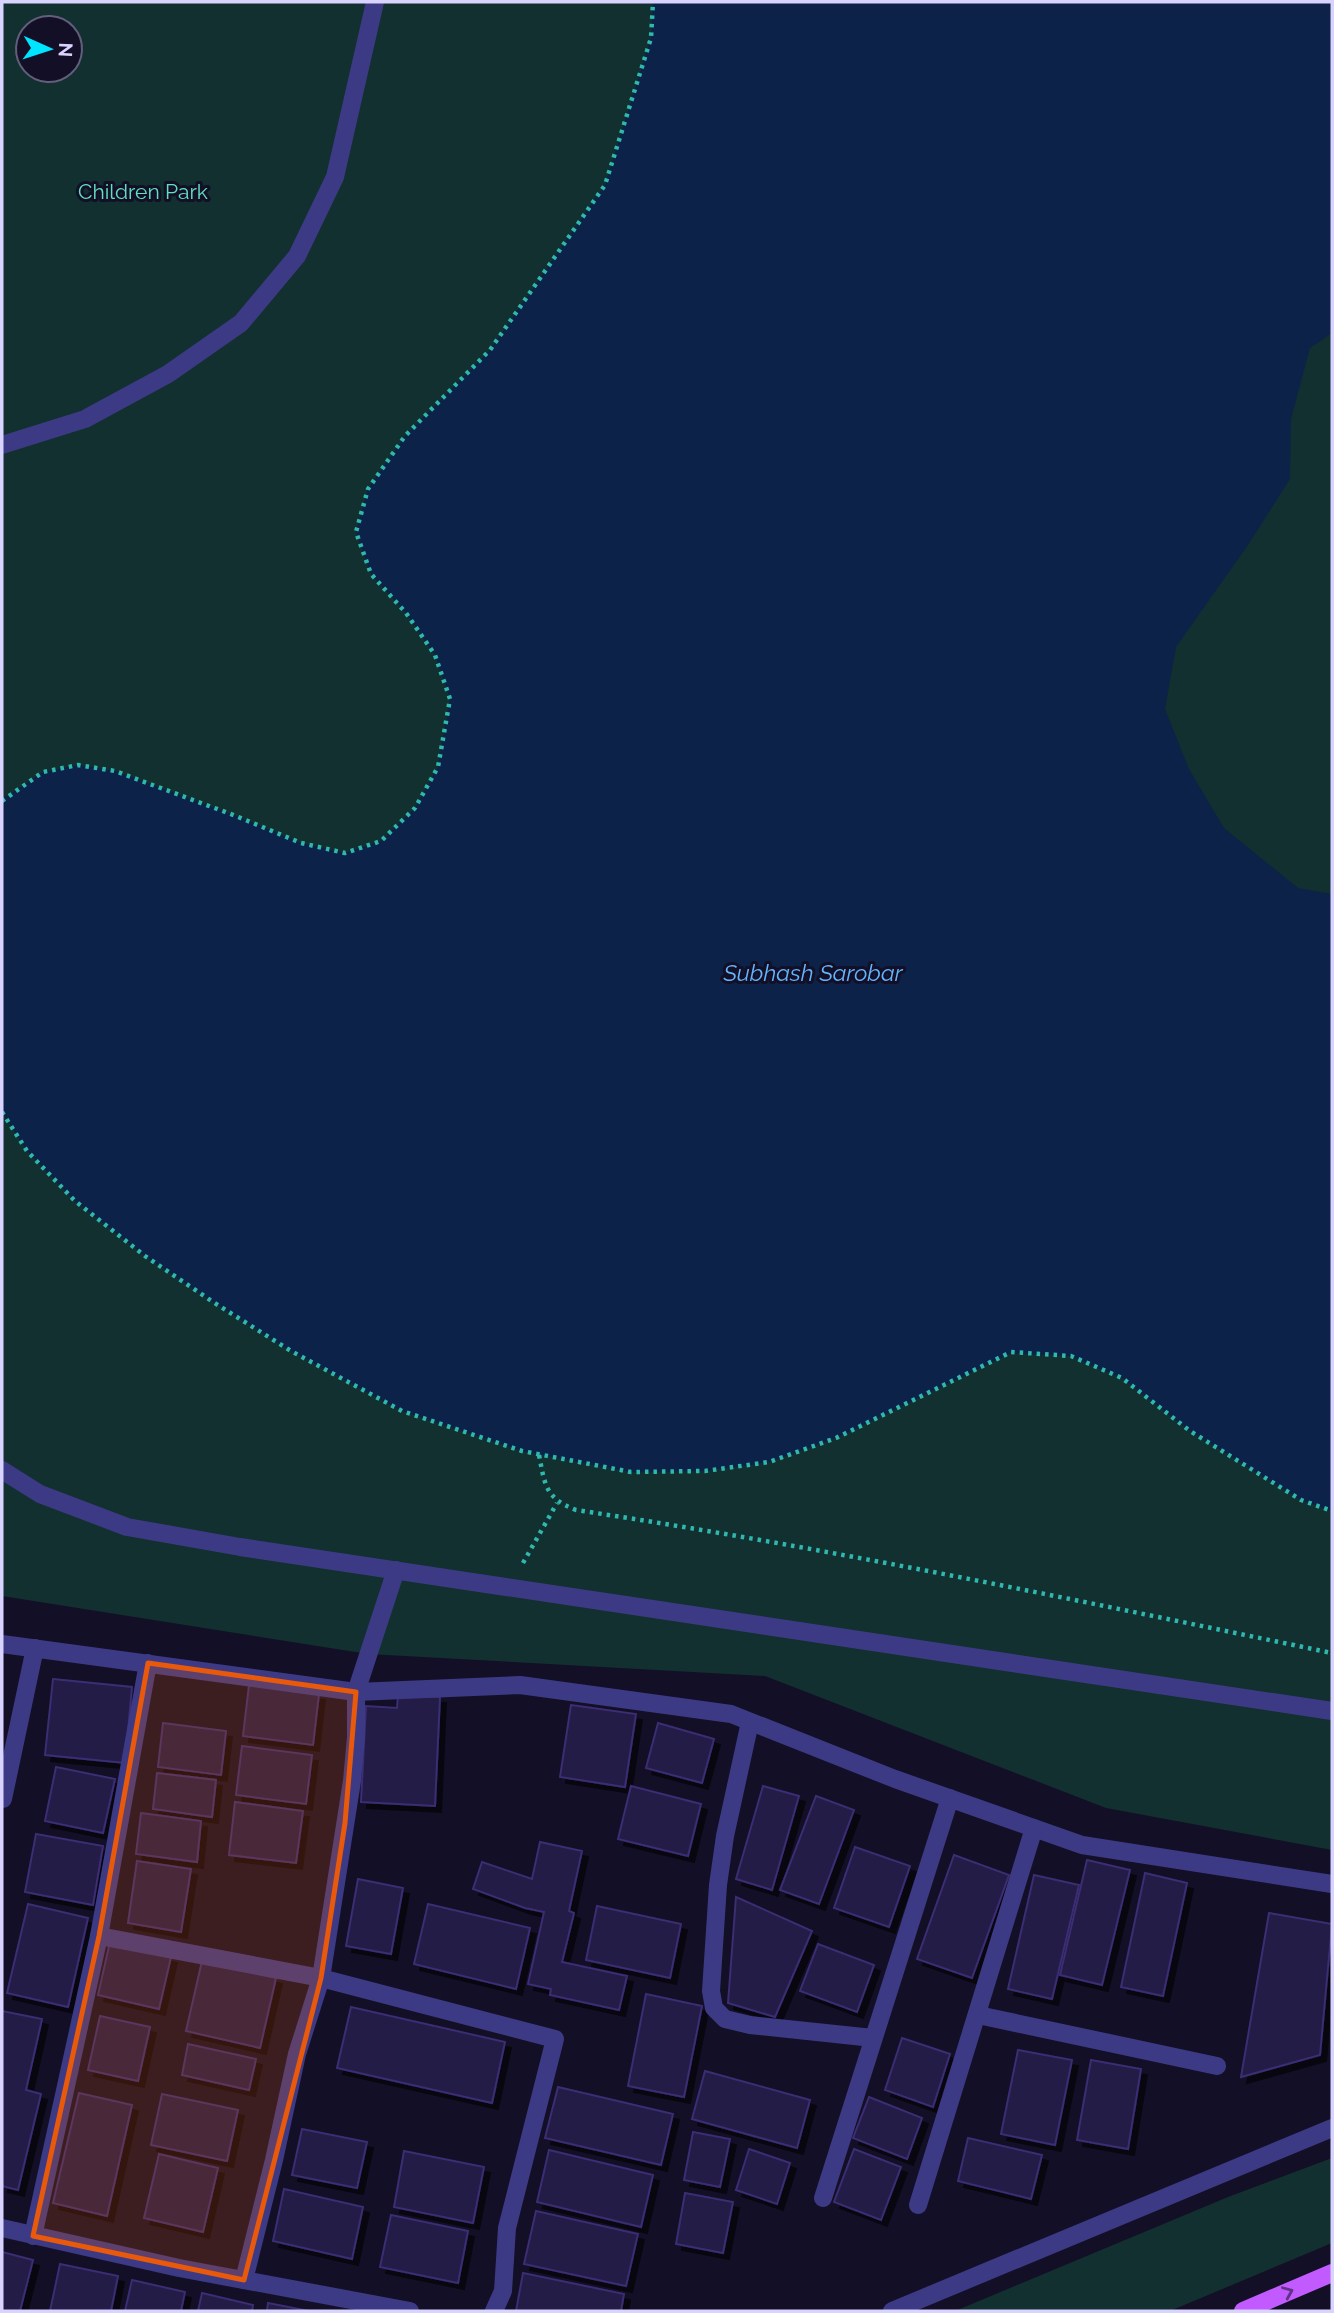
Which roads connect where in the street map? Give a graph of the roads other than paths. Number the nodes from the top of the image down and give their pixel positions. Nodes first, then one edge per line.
1 (375, 2) edge
2 (2, 445) edge
3 (2, 1470) edge
4 (396, 1570) junction
5 (2, 1644) edge
6 (35, 1648) junction
7 (148, 1663) junction
8 (356, 1692) junction
9 (1332, 1711) edge
10 (750, 1722) junction
11 (950, 1798) junction
12 (3, 1799) edge
13 (1034, 1828) junction
14 (1332, 1884) edge
15 (99, 1936) junction
16 (321, 1978) junction
17 (978, 2015) junction
18 (873, 2038) junction
19 (1217, 2066) dead end
20 (1332, 2128) edge
21 (823, 2198) dead end
22 (918, 2205) dead end
23 (2, 2228) edge
24 (33, 2236) junction
25 (1332, 2273) edge
26 (244, 2280) junction
27 (410, 2311) edge
28 (494, 2311) edge
29 (892, 2311) edge
30 (1243, 2311) edge

1 - 2 street
3 - 4 street
4 - 8 street
4 - 9 street
5 - 6 street
6 - 7 street
6 - 12 street
7 - 8 street
7 - 15 street
8 - 10 street
8 - 16 street
10 - 11 street
10 - 18 street
11 - 13 street
11 - 18 street
13 - 14 street
13 - 17 street
15 - 16 street
15 - 24 street
16 - 26 street
16 - 28 street
17 - 19 street
17 - 22 street
18 - 21 street
20 - 29 street
23 - 24 street
24 - 26 street
30 -> 25 main road
26 - 27 street

